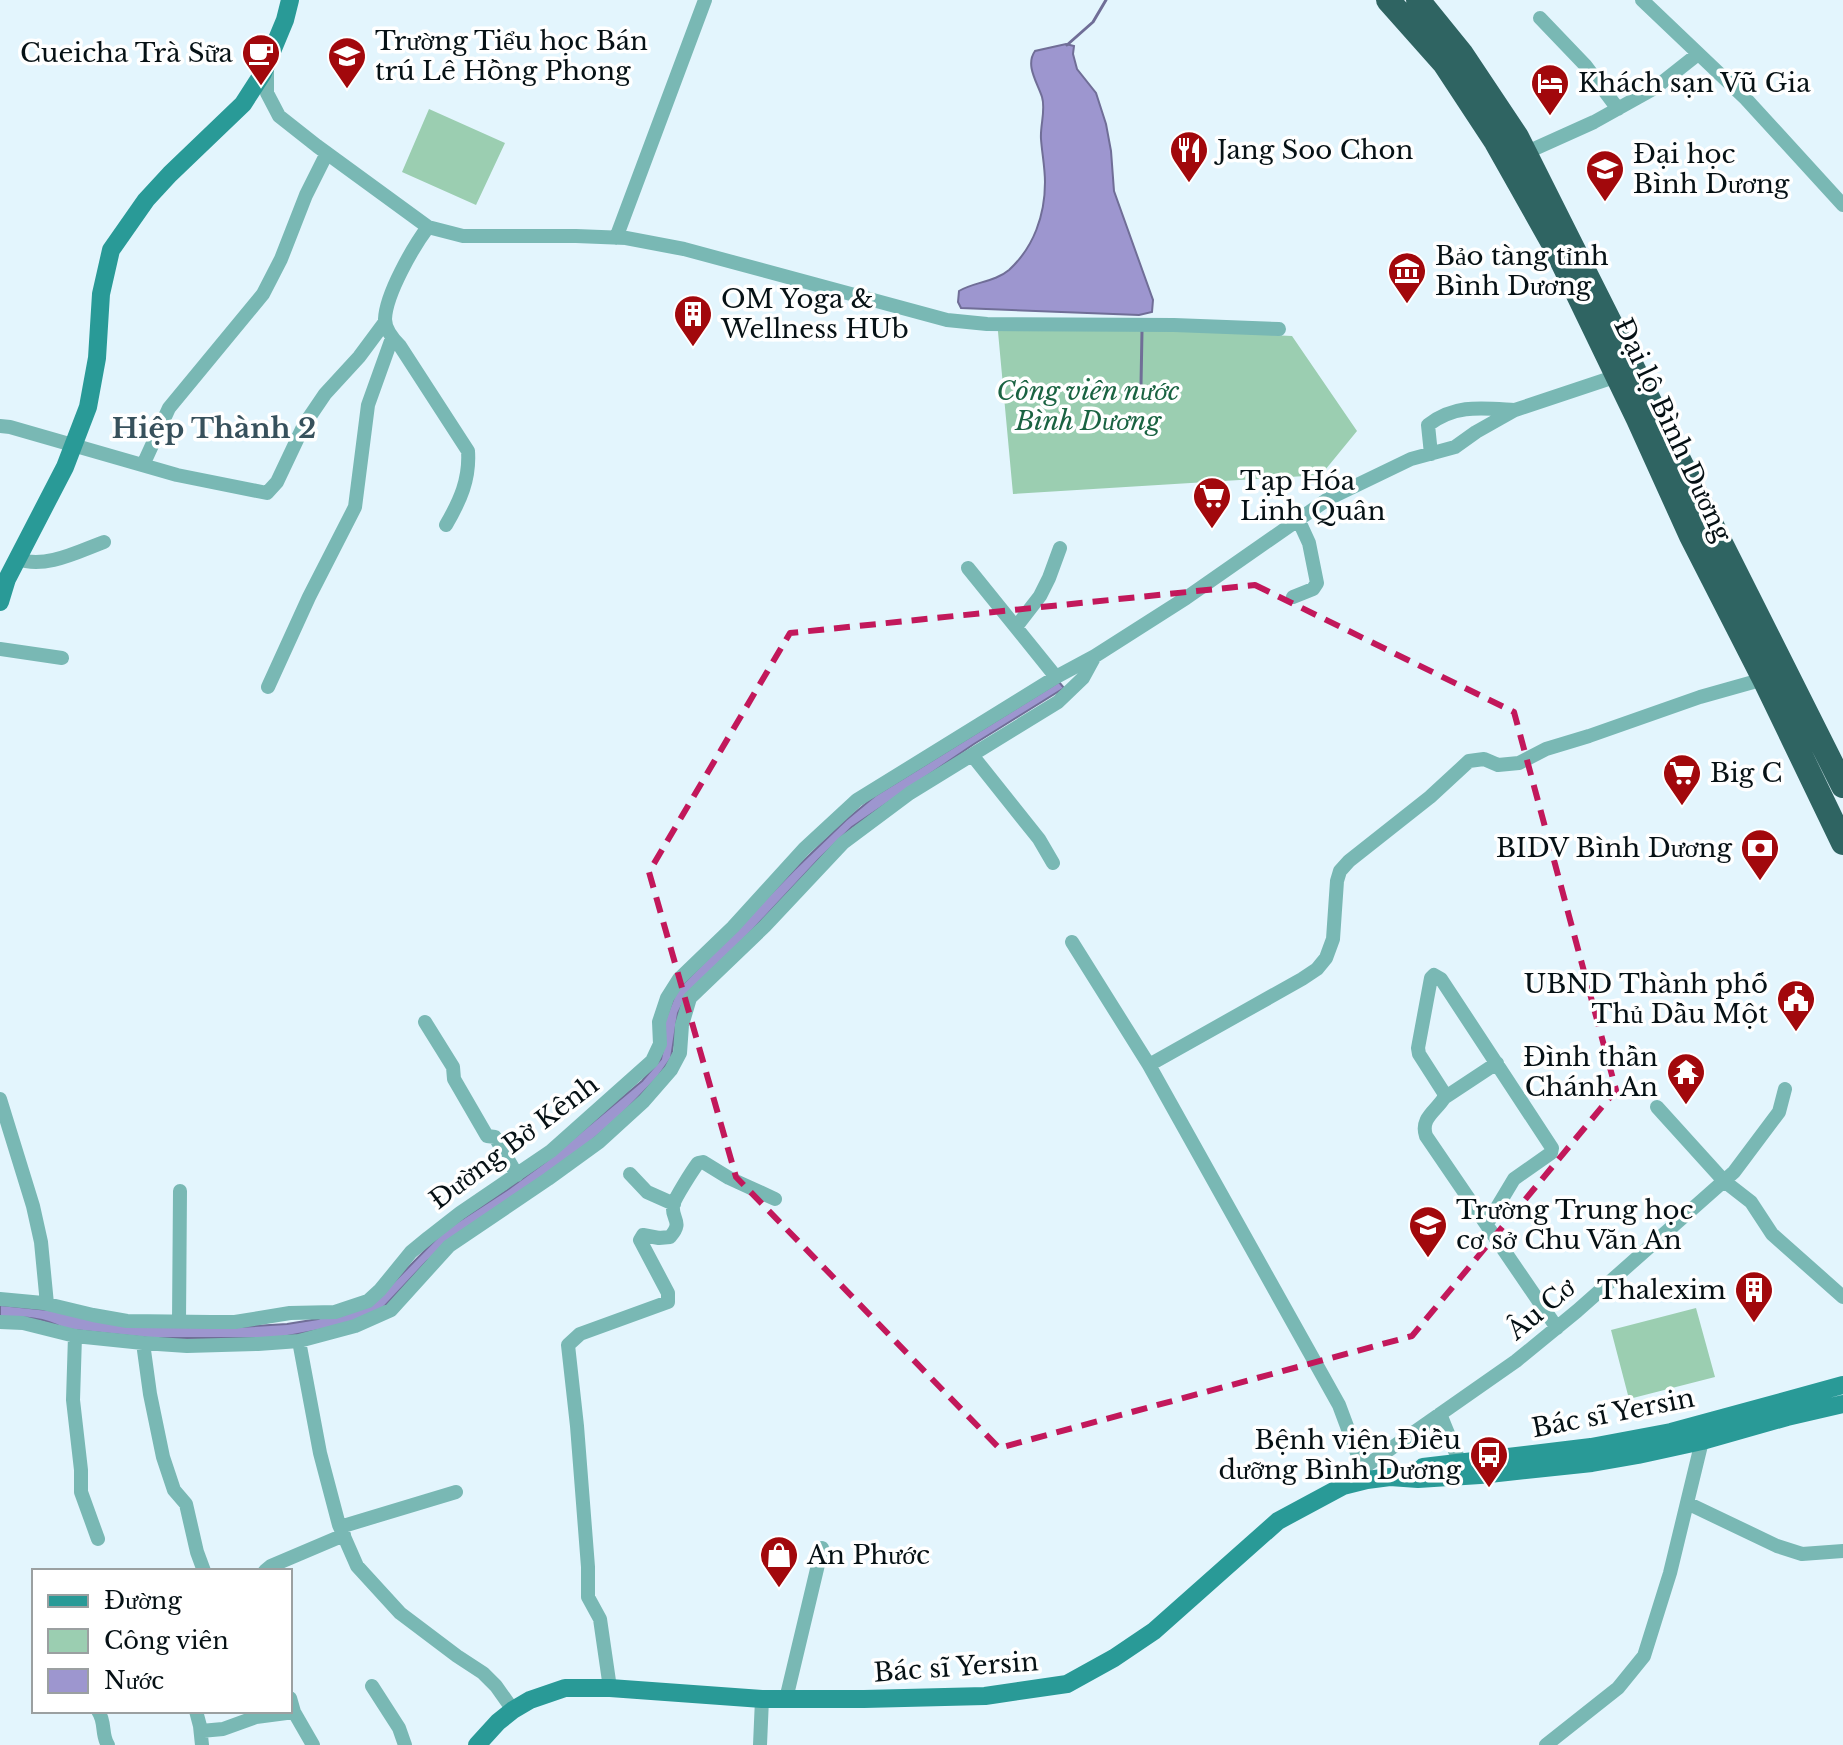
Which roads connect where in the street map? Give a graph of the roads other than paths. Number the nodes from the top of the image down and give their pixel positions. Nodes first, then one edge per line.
1 (290, 0) edge
2 (705, 0) edge
3 (1388, 0) edge
4 (1418, 0) edge
5 (1642, 0) edge
6 (1540, 18) dead end
7 (1698, 54) junction
8 (267, 64) junction
9 (1618, 109) junction
10 (327, 153) junction
11 (1525, 153) junction
12 (1843, 205) edge
13 (428, 227) junction
14 (616, 238) junction
15 (385, 322) junction
16 (1279, 329) dead end
17 (392, 338) junction
18 (1617, 376) junction
19 (1515, 410) junction
20 (0, 426) edge
21 (74, 445) junction
22 (1431, 454) junction
23 (143, 465) junction
24 (1298, 519) junction
25 (446, 525) dead end
26 (104, 542) dead end
27 (1060, 548) dead end
28 (17, 559) junction
29 (968, 568) dead end
30 (1293, 597) dead end
31 (0, 602) edge
32 (1016, 627) junction
33 (0, 649) edge
34 (1095, 656) junction
35 (62, 658) dead end
36 (1056, 677) junction
37 (1764, 679) junction
38 (268, 687) dead end
39 (972, 755) junction
40 (1843, 785) edge
41 (1831, 818) junction
42 (1843, 843) edge
43 (1843, 862) edge
44 (1053, 863) dead end
45 (1072, 942) dead end
46 (425, 1022) dead end
47 (1497, 1063) junction
48 (1149, 1065) junction
49 (1785, 1089) dead end
50 (1444, 1098) junction
51 (0, 1099) edge
52 (1657, 1107) dead end
53 (630, 1174) dead end
54 (517, 1175) junction
55 (1724, 1181) junction
56 (180, 1191) dead end
57 (775, 1199) dead end
58 (674, 1204) junction
59 (1487, 1224) junction
60 (1843, 1297) edge
61 (0, 1299) edge
62 (47, 1304) junction
63 (290, 1315) junction
64 (0, 1322) edge
65 (179, 1322) junction
66 (1557, 1328) junction
67 (75, 1336) junction
68 (294, 1340) junction
69 (143, 1343) junction
70 (1843, 1385) edge
71 (1843, 1404) edge
72 (1785, 1409) junction
73 (1440, 1414) junction
74 (1702, 1432) junction
75 (1460, 1463) junction
76 (1522, 1464) junction
77 (1365, 1474) junction
78 (1390, 1477) junction
79 (456, 1492) dead end
80 (1687, 1503) junction
81 (342, 1531) junction
82 (98, 1539) dead end
83 (822, 1548) dead end
84 (1843, 1551) edge
85 (203, 1569) edge
86 (267, 1569) edge
87 (372, 1686) dead end
88 (610, 1688) junction
89 (762, 1699) junction
90 (786, 1699) junction
91 (292, 1705) edge
92 (513, 1710) junction
93 (99, 1713) edge
94 (196, 1713) edge
95 (272, 1713) edge
96 (201, 1738) edge
97 (108, 1745) edge
98 (313, 1745) edge
99 (405, 1745) edge
100 (477, 1745) edge
101 (760, 1745) edge
102 (1546, 1745) edge

1 - 8 main road
2 - 14 street
3 - 18 highway, Đại lộ Bình Dương
4 - 11 highway, Đại lộ Bình Dương
5 - 7 street
6 - 9 street
7 - 9 street
7 - 12 street
8 - 10 street
8 - 21 main road
9 - 11 street
10 - 13 street
10 - 23 street
11 - 40 highway, Đại lộ Bình Dương
13 - 14 street
13 - 15 street
14 - 16 street
15 - 17 street
15 - 23 street
17 - 25 street
17 - 38 street
18 - 19 street
18 - 37 highway, Đại lộ Bình Dương
19 - 22 street, Đường Bờ Kênh
19 - 22 street
20 - 21 street
21 - 23 street
21 - 28 main road
22 - 24 street, Đường Bờ Kênh
24 - 30 street
24 - 34 street, Đường Bờ Kênh
26 - 28 street
27 - 32 street
28 - 31 main road
29 - 32 street
32 - 36 street
33 - 35 street
34 - 36 street, Đường Bờ Kênh
34 - 39 street
36 - 54 street, Đường Bờ Kênh
37 - 41 highway, Đại lộ Bình Dương
37 - 48 street
39 - 44 street
39 - 68 street
41 - 42 highway, Đại lộ Bình Dương
41 - 43 highway, Đại lộ Bình Dương
45 - 48 street
46 - 54 street
47 - 50 street
47 - 50 street
47 - 59 street
48 - 77 street
49 - 55 street, Âu Cơ
50 - 59 street
51 - 62 street
52 - 55 street
53 - 58 street
54 - 63 street, Đường Bờ Kênh
55 - 60 street
55 - 66 street, Âu Cơ
56 - 65 street
57 - 58 street
58 - 88 street
59 - 66 street
61 - 62 street, Đường Bờ Kênh
62 - 65 street, Đường Bờ Kênh
63 - 65 street, Đường Bờ Kênh
63 - 68 street
64 - 67 street
66 - 73 street, Âu Cơ
67 - 69 street
67 - 82 street
68 - 69 street
68 - 81 street
69 - 85 street
70 - 72 main road, Bác sĩ Yersin
71 - 72 main road, Bác sĩ Yersin
72 - 74 main road, Bác sĩ Yersin
73 - 75 street
73 - 77 street, Âu Cơ
74 - 76 main road, Bác sĩ Yersin
74 - 80 street
75 - 76 main road, Bác sĩ Yersin
75 - 78 main road, Bác sĩ Yersin
76 - 78 main road, Bác sĩ Yersin
77 - 78 main road, Bác sĩ Yersin
77 - 90 main road, Bác sĩ Yersin
79 - 81 street
80 - 84 street
80 - 102 street
81 - 86 street
81 - 92 street
83 - 90 street
87 - 99 street
88 - 89 main road, Bác sĩ Yersin
88 - 92 main road, Bác sĩ Yersin
89 - 90 main road, Bác sĩ Yersin
89 - 101 street
91 - 98 street
92 - 100 main road, Bác sĩ Yersin
93 - 97 street
94 - 96 street
95 - 96 street

